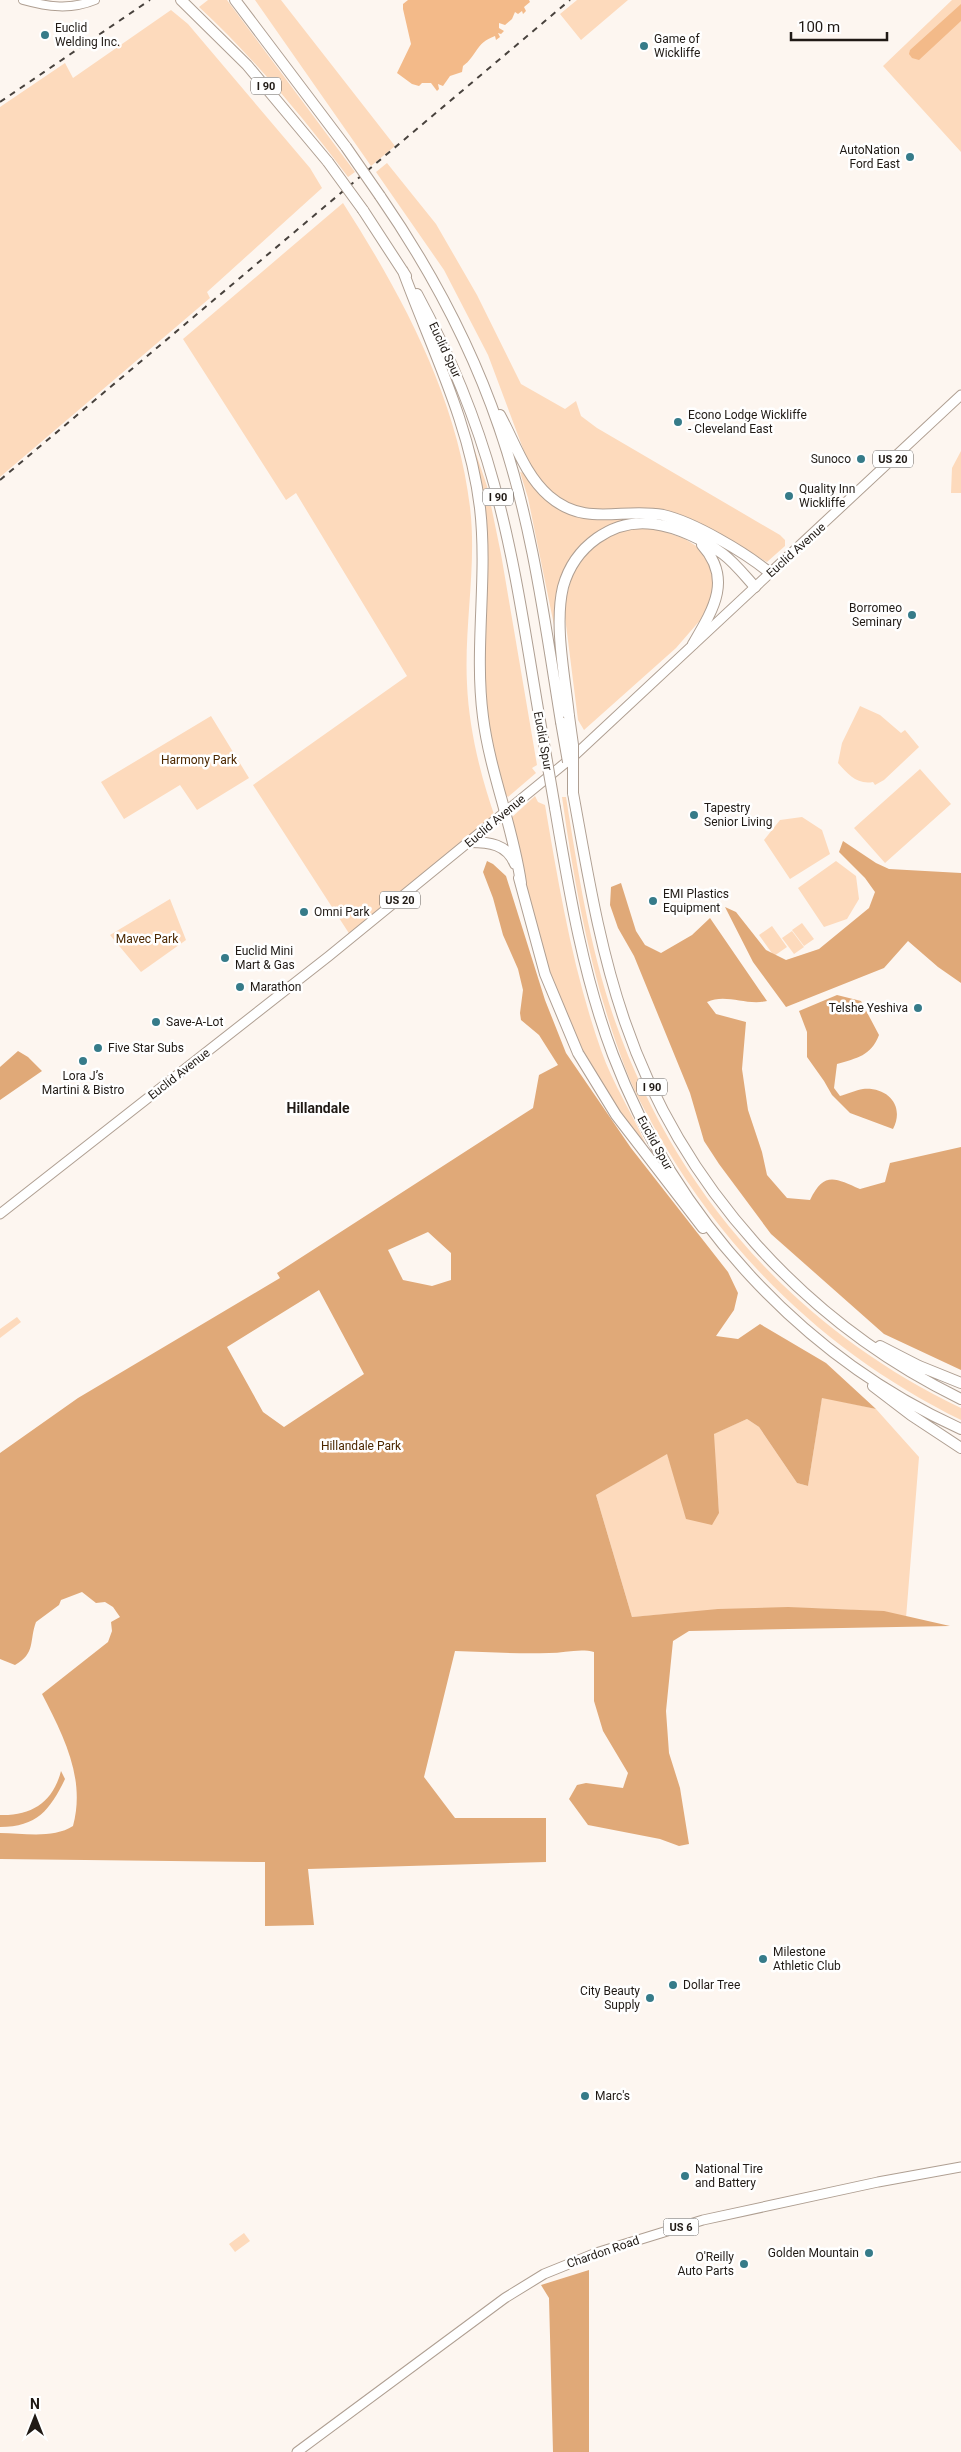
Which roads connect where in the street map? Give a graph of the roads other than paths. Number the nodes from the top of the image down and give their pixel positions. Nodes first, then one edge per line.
1 (23, 0) edge
2 (96, 0) edge
3 (235, 0) edge
4 (242, 0) edge
5 (182, 1) edge
6 (268, 44) junction
7 (403, 271) junction
8 (483, 383) junction
9 (961, 395) edge
10 (696, 539) junction
11 (770, 573) junction
12 (755, 587) junction
13 (693, 644) junction
14 (565, 719) junction
15 (506, 812) junction
16 (470, 842) junction
17 (521, 883) junction
18 (0, 1214) edge
19 (729, 1252) junction
20 (841, 1324) junction
21 (831, 1350) junction
22 (961, 1383) edge
23 (961, 1399) edge
24 (961, 1429) edge
25 (961, 1448) edge
26 (961, 2167) edge
27 (297, 2452) edge

1 - 2 street
3 - 6 highway, I 90
4 - 6 highway
5 - 7 highway, Euclid Spur / I 90, bridge
6 - 8 highway, Euclid Spur / I 90, bridge
7 - 15 highway
7 - 19 highway, Euclid Spur / I 90, bridge
8 - 11 highway
8 - 14 highway, Euclid Spur / I 90
9 - 11 main road, Euclid Avenue / US 20
10 - 12 highway
10 - 13 highway
10 - 14 highway
11 - 12 main road, Euclid Avenue / US 20
12 - 13 main road, Euclid Avenue / US 20
13 - 15 main road, Euclid Avenue / US 20
14 - 20 highway, Euclid Spur / I 90, bridge
15 - 16 main road, Euclid Avenue / US 20
15 - 17 highway
16 - 17 highway
16 - 18 main road, Euclid Avenue / US 20
17 - 19 highway
19 - 21 highway, Euclid Spur / I 90
20 - 22 highway
20 - 23 highway, Euclid Spur / I 90
21 - 24 highway, Euclid Spur / I 90
21 - 25 highway
26 - 27 main road, Chardon Road / US 6

